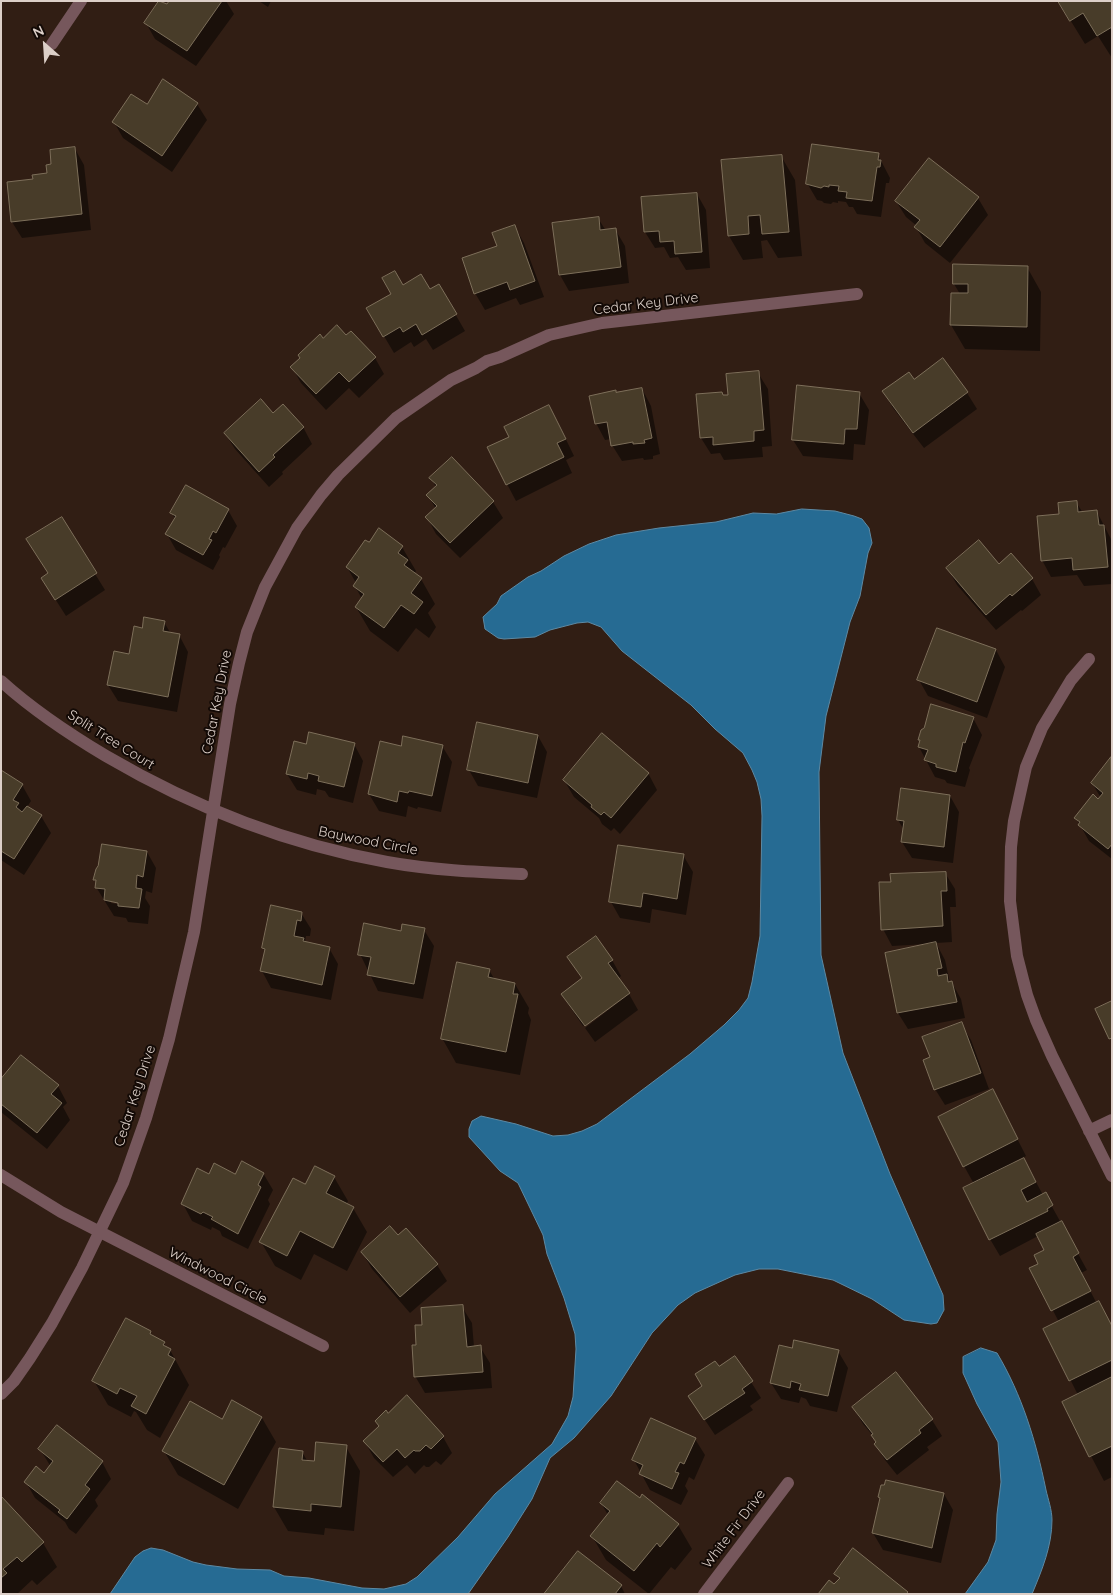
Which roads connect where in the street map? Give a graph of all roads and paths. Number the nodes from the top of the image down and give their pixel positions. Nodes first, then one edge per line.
1 (81, 1) edge
2 (52, 44) dead end
3 (857, 294) dead end
4 (1089, 659) dead end
5 (1, 681) edge
6 (213, 811) junction
7 (522, 874) dead end
8 (1112, 1120) edge
9 (1089, 1131) junction
10 (1, 1175) edge
11 (1112, 1176) edge
12 (100, 1232) junction
13 (322, 1346) dead end
14 (1, 1394) edge
15 (788, 1483) dead end
16 (704, 1594) edge

1 - 2 street
3 - 6 street, Cedar Key Drive
4 - 9 street
5 - 6 street, Split Tree Court
6 - 7 street, Baywood Circle
6 - 12 street, Cedar Key Drive
8 - 9 street
9 - 11 street
10 - 12 street, Windwood Circle
12 - 13 street, Windwood Circle
12 - 14 street, Cedar Key Drive
15 - 16 street, White Fir Drive

